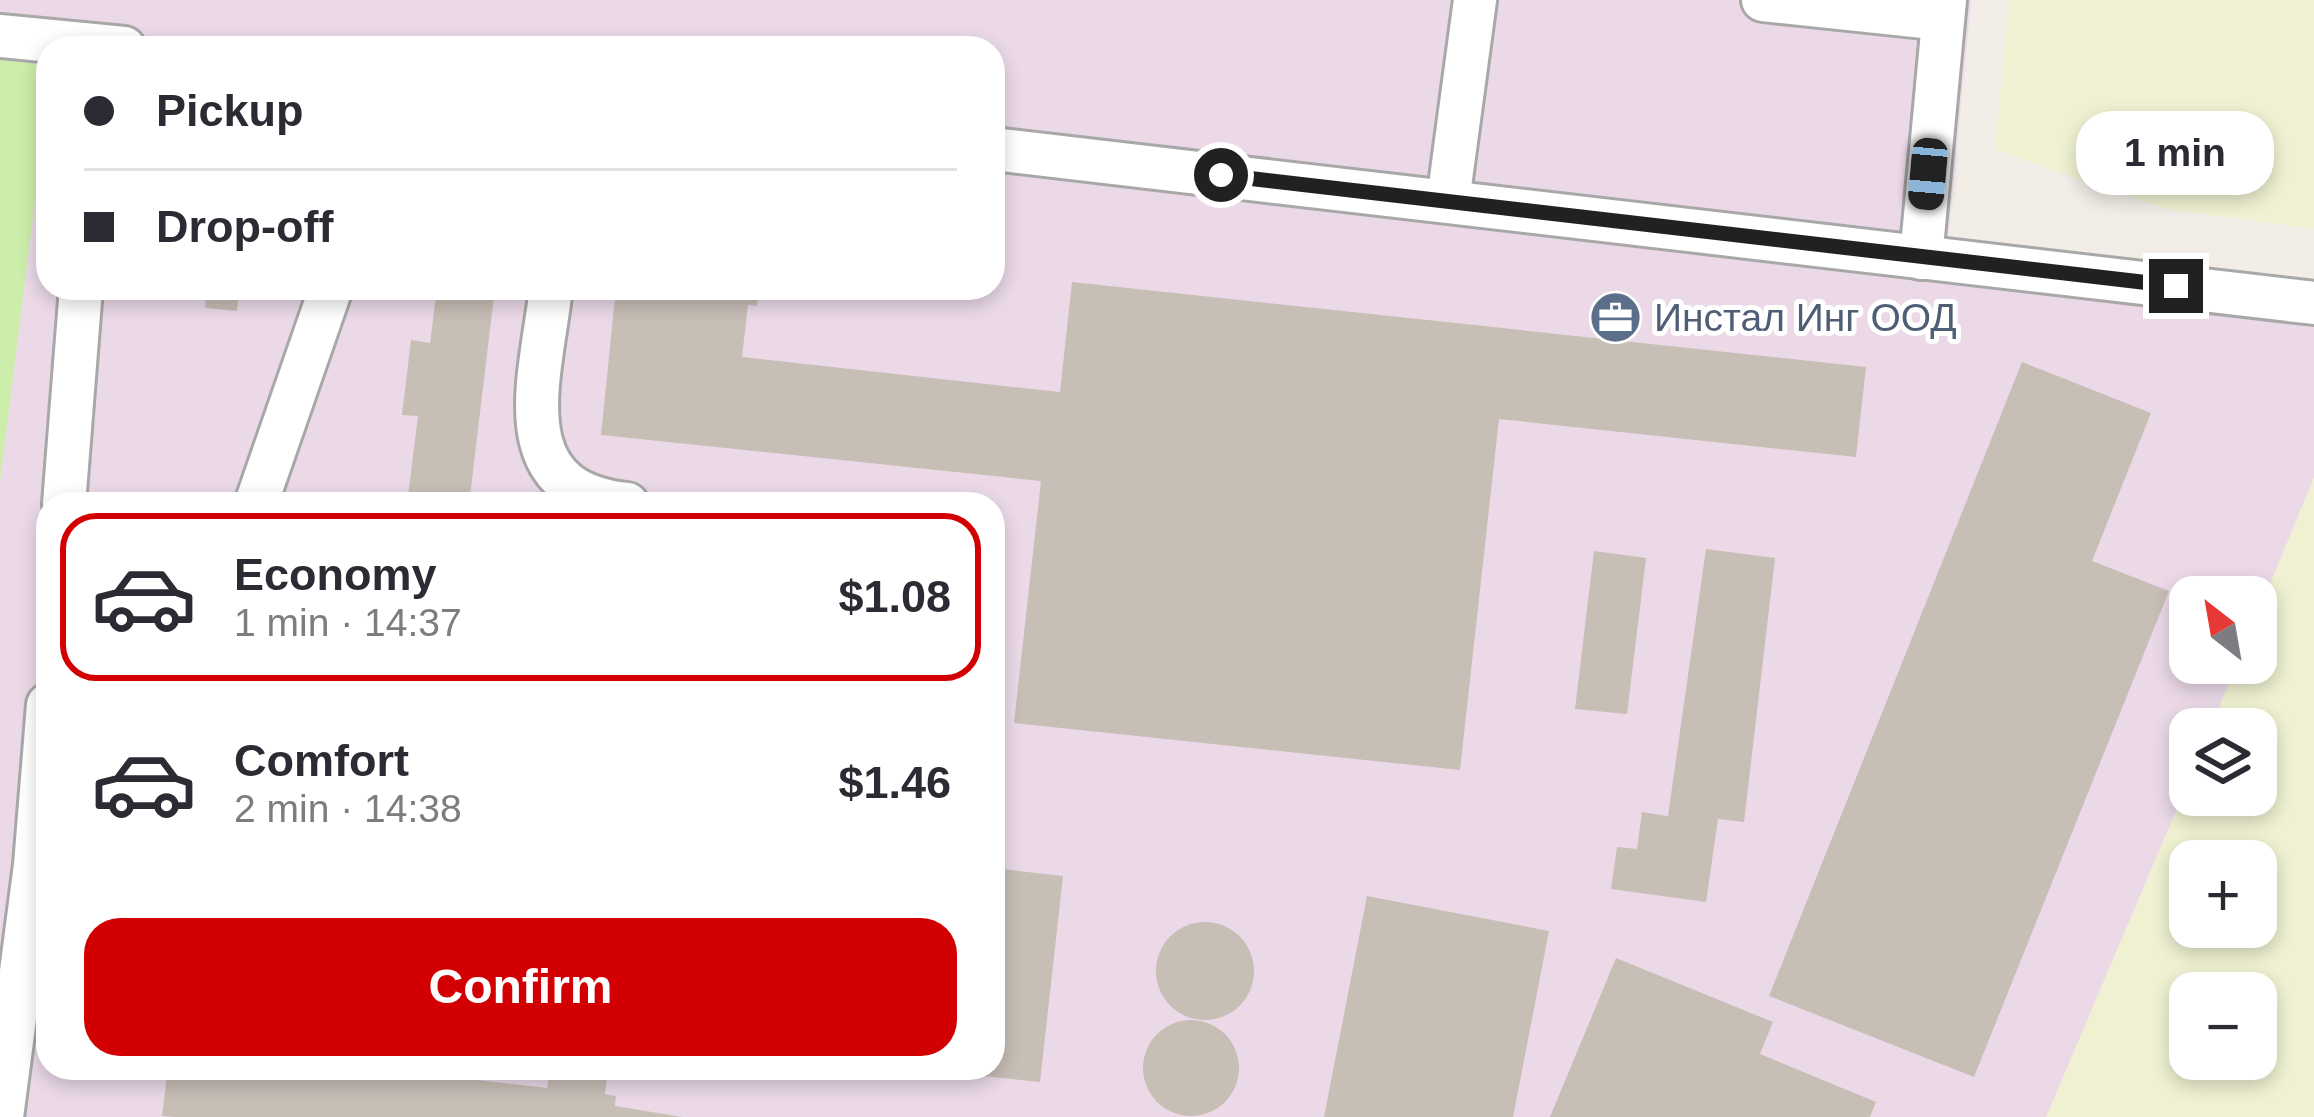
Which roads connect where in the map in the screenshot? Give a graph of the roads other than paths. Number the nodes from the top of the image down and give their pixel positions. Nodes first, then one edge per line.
1 (1475, 0) edge
2 (1763, 0) edge
3 (1944, 9) edge
4 (0, 36) edge
5 (36, 40) edge
6 (1005, 150) edge
7 (1448, 201) junction
8 (1921, 258) junction
9 (80, 300) edge
10 (327, 300) edge
11 (549, 300) edge
12 (2314, 303) edge
13 (65, 492) edge
14 (260, 492) edge
15 (578, 492) edge
16 (36, 853) edge
17 (2, 1117) edge

1 - 7 street
2 - 3 street
3 - 8 street
4 - 5 street
6 - 7 street
7 - 8 street
8 - 12 street
9 - 13 street
10 - 14 street
11 - 15 street
16 - 17 street

